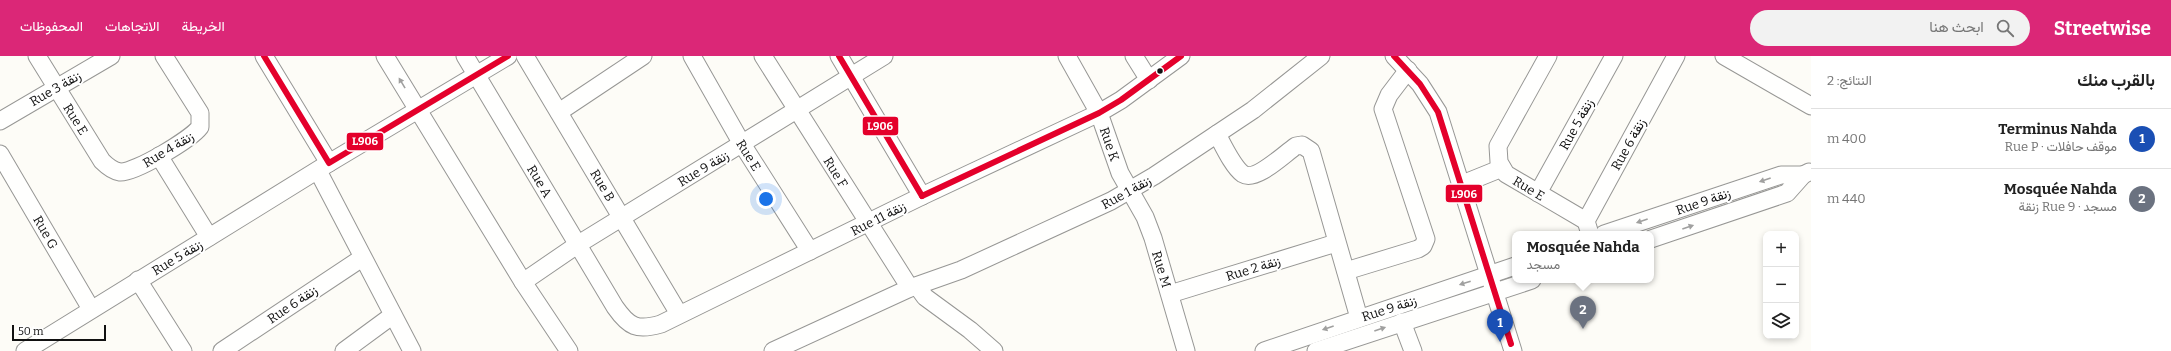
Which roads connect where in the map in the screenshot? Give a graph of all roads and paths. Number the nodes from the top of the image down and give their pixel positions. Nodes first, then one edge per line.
1 (38, 56) edge
2 (111, 56) edge
3 (164, 56) edge
4 (264, 56) edge
5 (385, 56) edge
6 (465, 56) edge
7 (508, 56) edge
8 (525, 56) edge
9 (643, 56) edge
10 (692, 56) edge
11 (763, 56) edge
12 (840, 56) edge
13 (884, 56) edge
14 (1066, 56) edge
15 (1134, 56) edge
16 (1181, 56) edge
17 (1321, 56) edge
18 (1394, 56) edge
19 (1548, 56) edge
20 (1614, 56) edge
21 (1676, 56) edge
22 (1724, 56) edge
23 (1408, 70) junction
24 (477, 76) junction
25 (851, 76) junction
26 (1149, 80) junction
27 (57, 87) junction
28 (1811, 106) edge
29 (796, 109) junction
30 (419, 111) junction
31 (559, 112) junction
32 (1099, 113) junction
33 (0, 121) edge
34 (1217, 134) junction
35 (742, 144) junction
36 (0, 154) edge
37 (158, 156) junction
38 (102, 161) joint
39 (324, 167) junction
40 (1502, 168) junction
41 (1807, 173) edge
42 (1460, 185) junction
43 (1130, 190) junction
44 (1538, 193) junction
45 (922, 196) junction
46 (622, 218) junction
47 (869, 224) junction
48 (1588, 228) edge
49 (1613, 231) edge
50 (209, 237) junction
51 (1654, 238) edge
52 (1336, 243) junction
53 (577, 245) junction
54 (810, 251) junction
55 (362, 258) junction
56 (1512, 267) edge
57 (1346, 271) junction
58 (1489, 275) junction
59 (138, 280) junction
60 (523, 282) junction
61 (1523, 283) edge
62 (914, 287) junction
63 (1495, 293) junction
64 (1170, 294) junction
65 (615, 307) joint
66 (91, 309) junction
67 (679, 314) junction
68 (393, 315) junction
69 (1359, 318) junction
70 (1402, 322) junction
71 (1512, 348) edge
72 (25, 351) edge
73 (183, 351) edge
74 (222, 351) edge
75 (344, 351) edge
76 (412, 351) edge
77 (569, 351) edge
78 (773, 351) edge
79 (994, 351) edge
80 (1186, 351) edge
81 (1264, 351) edge
82 (1316, 351) edge
83 (1412, 351) edge

1 - 27 street, Rue E
2 - 27 street, Rue 3 زنقة
3 - 37 street, Rue 4 زنقة
4 - 39 street
30 -> 5 street
6 - 24 street, Rue A
7 - 24 street
8 - 31 street, Rue B
9 - 31 street
10 - 35 street, Rue E
11 - 29 street, Rue F
12 - 25 street
13 - 25 street, Rue 9 زنقة
14 - 32 street, Rue K
15 - 26 street
16 - 26 street, Rue 11 زنقة
17 - 34 street, Rue 1 زنقة
18 - 23 street
19 - 40 street, Rue E
20 - 44 street, Rue 5 زنقة
21 - 48 street, Rue 6 زنقة
22 - 28 street
23 - 42 street
23 - 57 street
24 - 30 street
24 - 53 street, Rue A
25 - 29 street, Rue 9 زنقة
25 - 45 street
26 - 32 street, Rue 11 زنقة
27 - 33 street, Rue 3 زنقة
27 - 38 street, Rue E
29 - 35 street, Rue 9 زنقة
29 - 47 street, Rue F
30 - 39 street
30 - 60 street
31 - 46 street, Rue B
32 - 43 street, Rue K
32 - 45 street, Rue 11 زنقة
34 - 43 street, Rue 1 زنقة
34 - 52 street
35 - 46 street, Rue 9 زنقة
35 - 54 street, Rue E
36 - 66 street, Rue G
37 - 38 street, Rue 4 زنقة
37 - 50 street
39 - 50 street, Rue 5 زنقة
39 - 55 street
40 - 42 street
40 - 44 street, Rue E
41 -> 49 street, Rue 9 زنقة
51 -> 41 street, Rue 9 زنقة
42 - 58 street
43 - 62 street, Rue 1 زنقة
43 - 64 street, Rue M
44 - 48 street, Rue E
45 - 47 street, Rue 11 زنقة
46 - 53 street, Rue 9 زنقة
46 - 67 street, Rue B
47 - 54 street, Rue 11 زنقة
47 - 62 street, Rue F
50 - 59 street, Rue 5 زنقة
52 - 57 street
52 - 64 street, Rue 2 زنقة
53 - 60 street, Rue 9 زنقة
53 - 65 street, Rue A
54 - 67 street, Rue 11 زنقة
55 - 68 street
55 - 74 street, Rue 6 زنقة
56 - 58 street, Rue 9 زنقة
57 - 69 street
58 - 63 street
58 -> 69 street, Rue 9 زنقة
59 - 66 street, Rue 5 زنقة
59 - 73 street
60 - 77 street
61 - 63 street, Rue 9 زنقة
62 - 78 street, Rue 1 زنقة
62 - 79 street, Rue F
63 - 70 street, Rue 9 زنقة
63 - 71 street
64 - 80 street, Rue M
65 - 67 street, Rue 11 زنقة
66 - 72 street, Rue 5 زنقة
68 - 75 street
68 - 76 street
69 -> 81 street, Rue 9 زنقة
82 -> 70 street, Rue 9 زنقة
70 - 83 street

